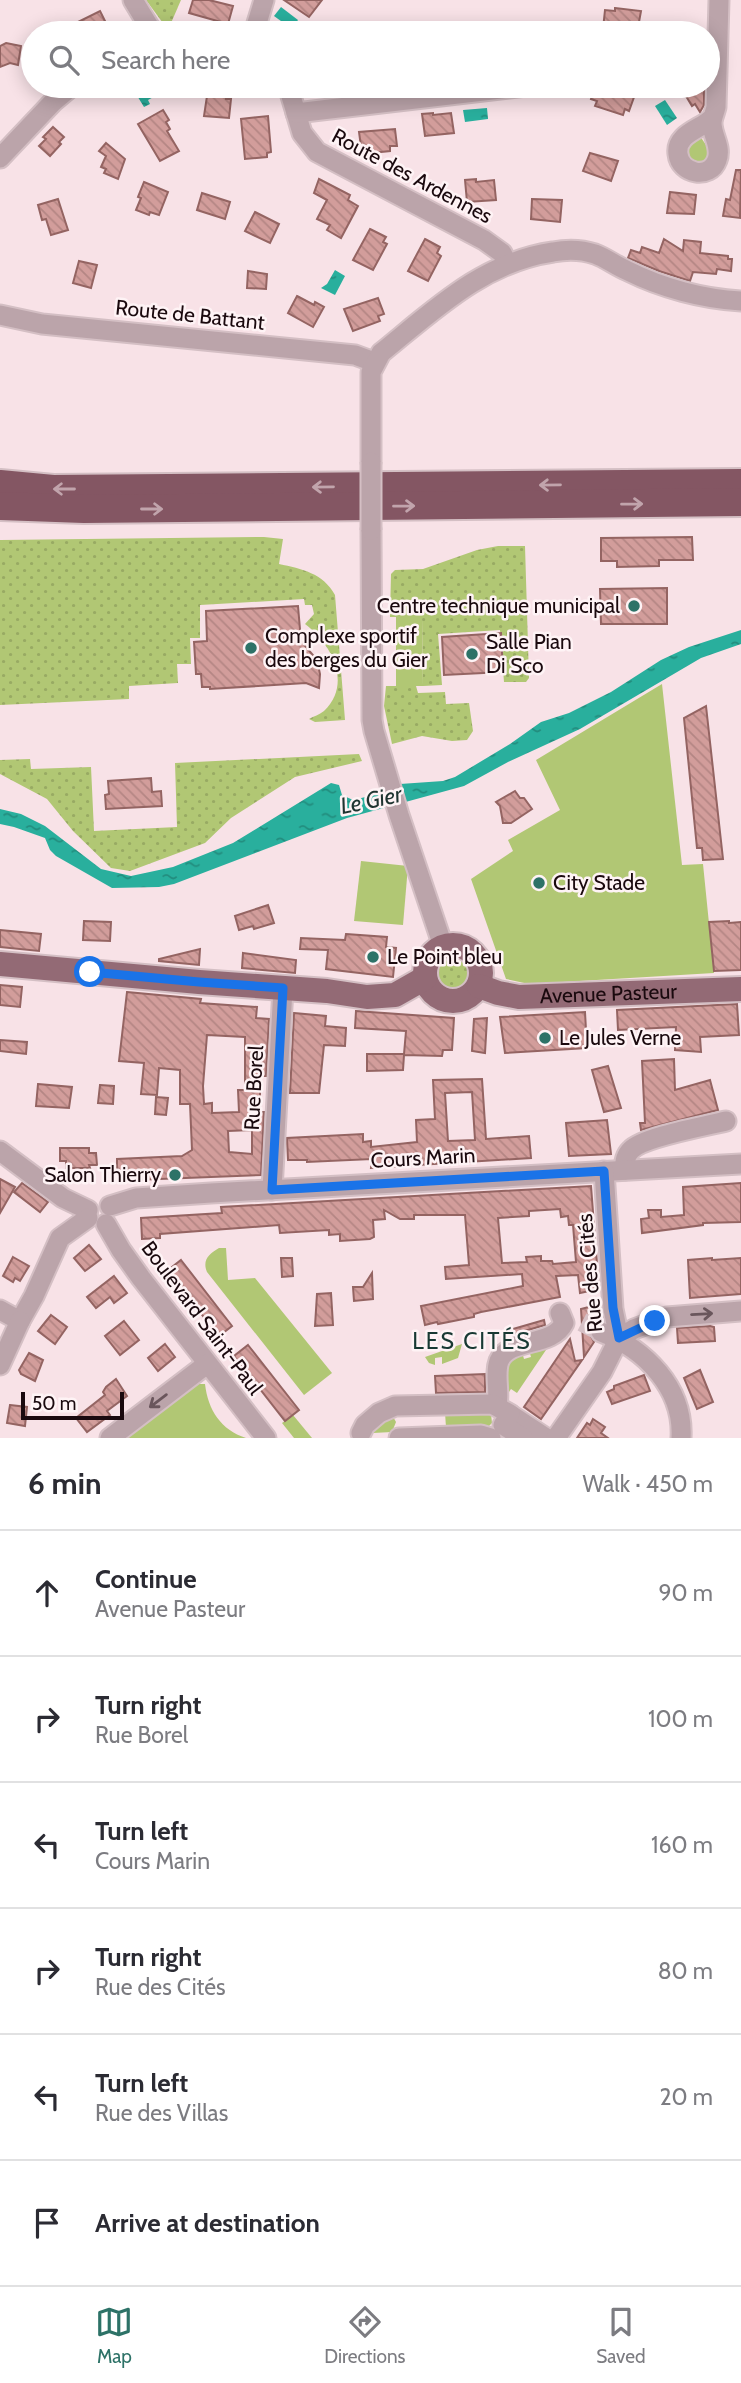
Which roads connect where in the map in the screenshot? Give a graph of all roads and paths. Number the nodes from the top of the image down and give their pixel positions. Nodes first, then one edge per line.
1 (133, 0) edge
2 (264, 0) edge
3 (719, 0) edge
4 (146, 21) edge
5 (258, 21) edge
6 (718, 21) edge
7 (58, 98) edge
8 (292, 98) edge
9 (424, 98) edge
10 (714, 98) edge
11 (296, 113) junction
12 (713, 117) dead end
13 (0, 158) edge
14 (507, 263) junction
15 (741, 300) edge
16 (0, 315) edge
17 (374, 362) junction
18 (741, 483) edge
19 (0, 484) edge
20 (741, 502) edge
21 (0, 506) edge
22 (443, 946) junction
23 (0, 964) edge
24 (425, 978) junction
25 (479, 986) junction
26 (283, 988) junction
27 (741, 989) edge
28 (726, 1121) dead end
29 (0, 1151) edge
30 (741, 1164) edge
31 (625, 1170) junction
32 (604, 1171) junction
33 (272, 1190) junction
34 (98, 1214) junction
35 (0, 1310) edge
36 (741, 1311) edge
37 (569, 1318) dead end
38 (20, 1321) junction
39 (610, 1335) junction
40 (0, 1364) edge
41 (207, 1364) junction
42 (440, 1406) junction
43 (499, 1424) edge
44 (357, 1436) edge
45 (440, 1436) junction
46 (110, 1438) edge
47 (266, 1438) edge
48 (398, 1438) edge
49 (523, 1438) edge
50 (546, 1438) edge
51 (556, 1438) edge
52 (681, 1438) edge

1 - 4 street
2 - 5 street
3 - 6 street
7 - 13 street
8 - 11 street, Route des Ardennes
9 - 11 street
10 - 12 street
11 - 14 street, Route des Ardennes
14 - 15 street
14 - 17 street
16 - 17 street, Route de Battant
17 - 22 street, bridge
18 -> 19 highway
21 -> 20 highway
22 - 24 main road
22 - 25 main road
23 - 26 main road
24 - 25 main road
24 - 26 main road
25 - 27 main road, Avenue Pasteur
26 - 33 street, Rue Borel
28 - 31 street
29 - 34 street
30 - 31 street, Cours Marin
31 - 32 street, Cours Marin
32 - 33 street, Cours Marin
32 - 39 street, Rue des Cités
33 - 34 street, Cours Marin
34 - 38 street
34 - 41 street, Boulevard Saint-Paul
35 - 38 street
39 -> 36 street
37 - 43 street
38 - 40 street
39 - 51 street, Rue des Cités
39 - 52 street
41 -> 46 street
41 - 47 street, Boulevard Saint-Paul
42 - 43 street
42 - 44 street
42 - 45 street
43 - 45 street
43 - 49 street
43 - 50 street
45 - 48 street

